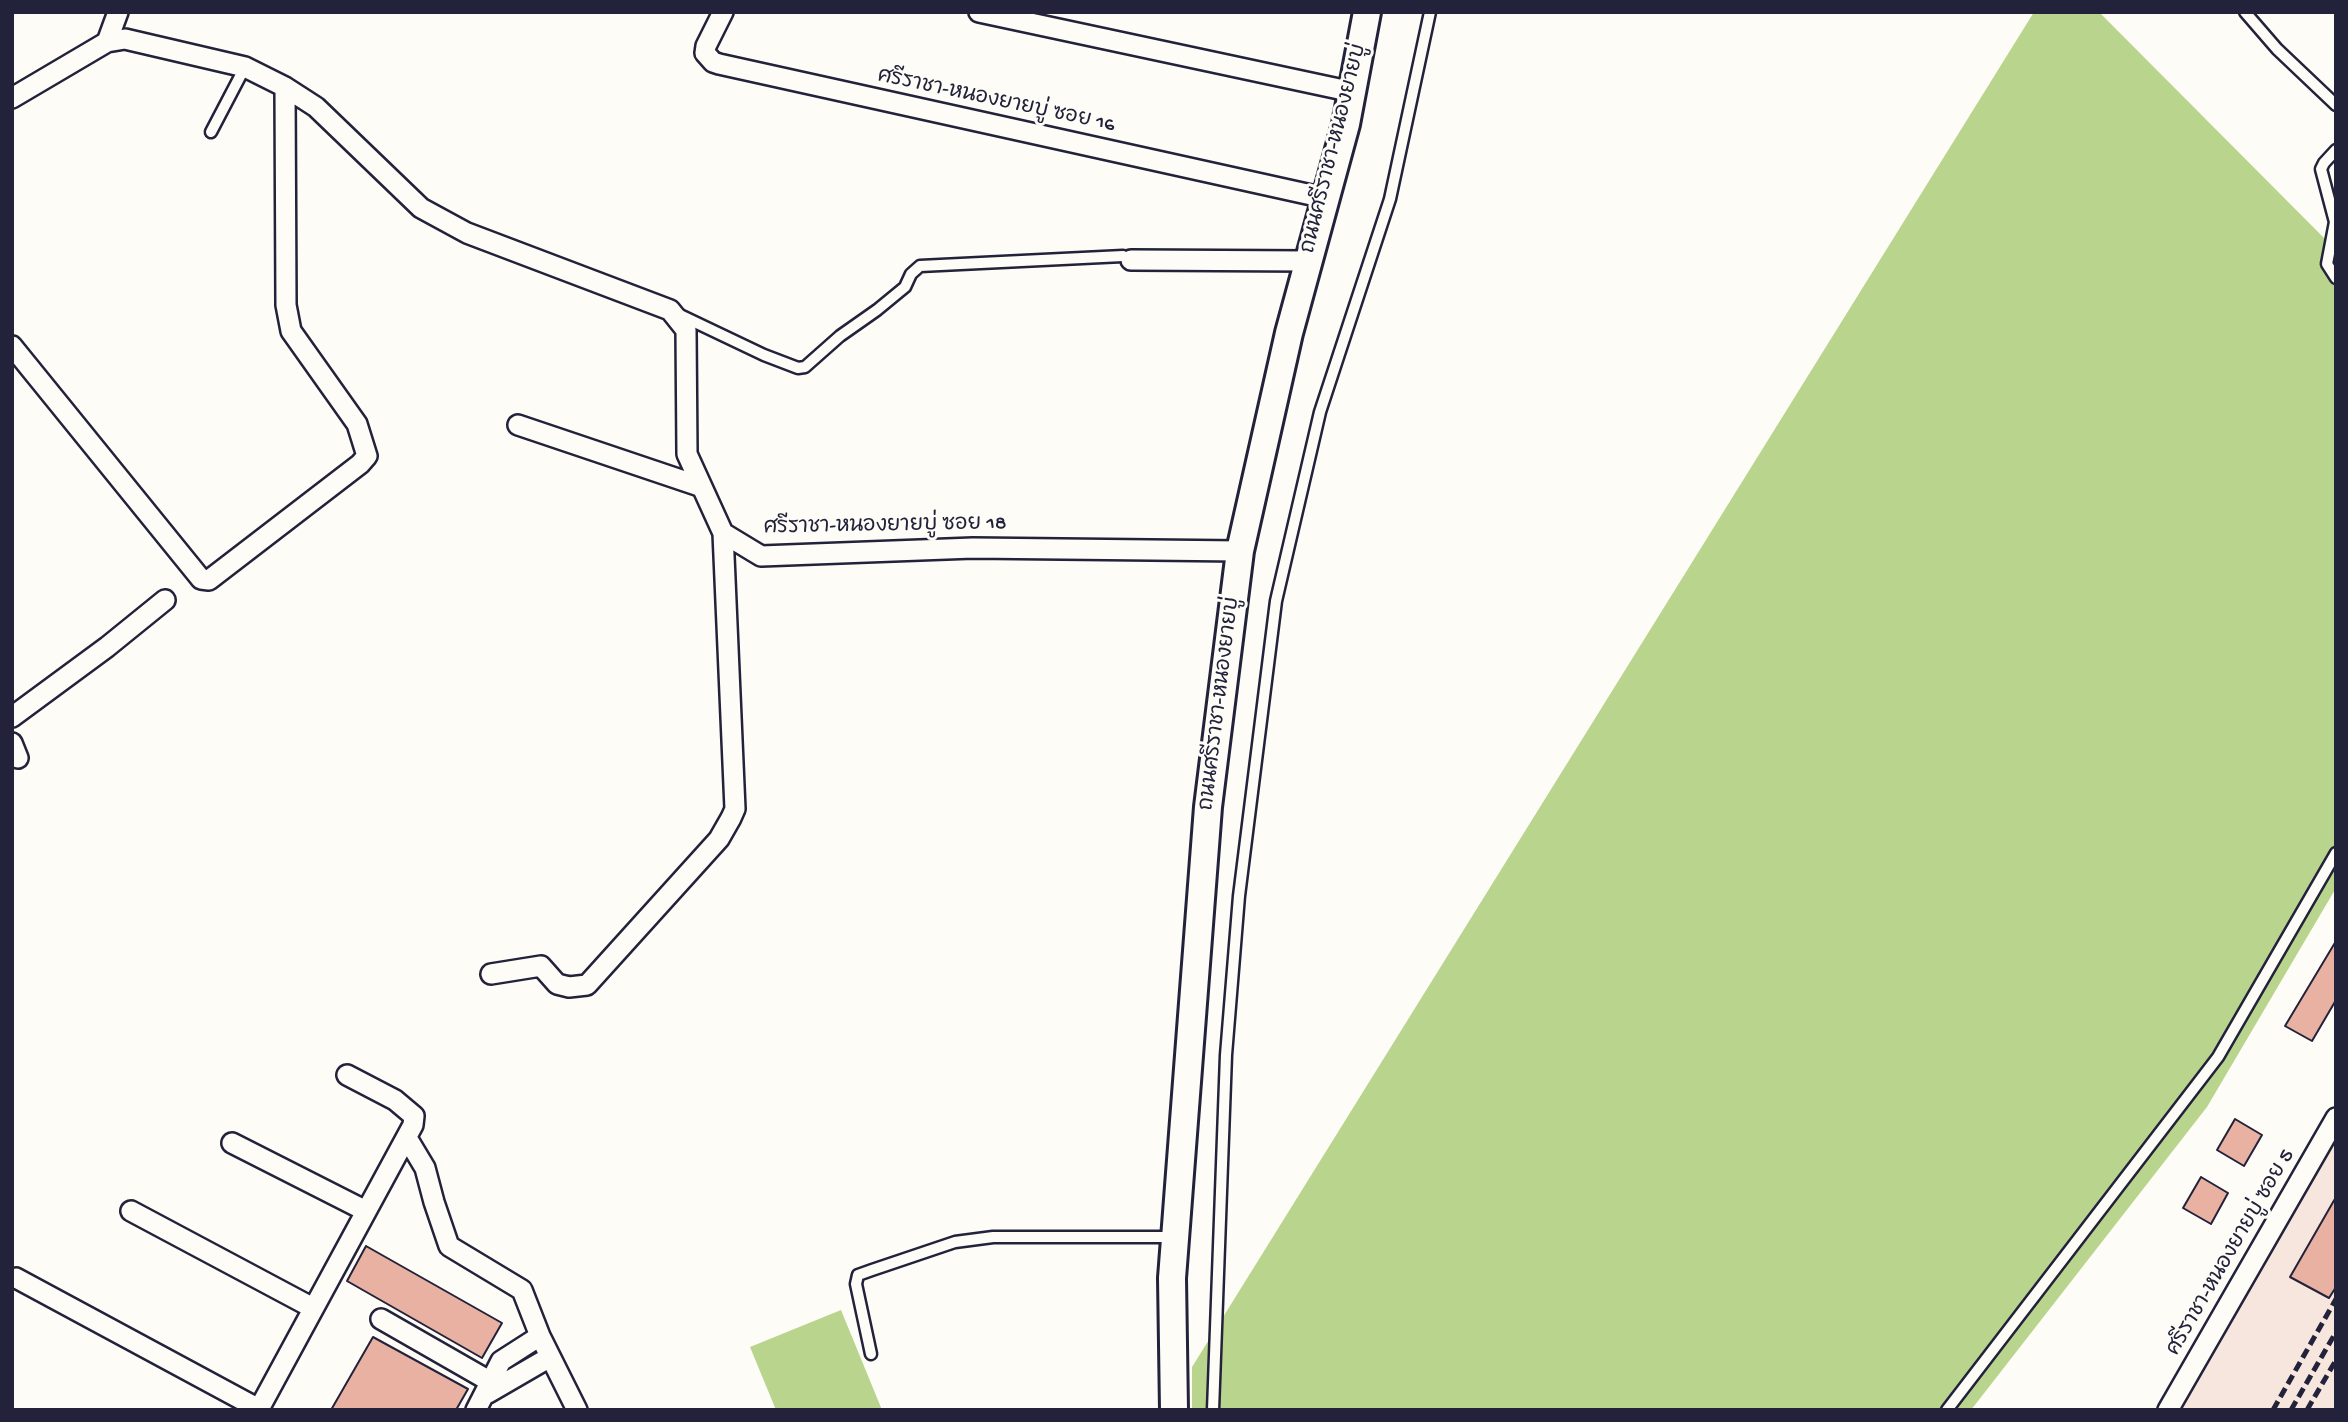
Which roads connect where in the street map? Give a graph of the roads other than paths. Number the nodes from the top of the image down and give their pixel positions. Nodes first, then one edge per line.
1 (118, 12) edge
2 (723, 12) edge
3 (979, 12) edge
4 (1367, 12) edge
5 (1430, 12) edge
6 (2245, 12) edge
7 (107, 42) junction
8 (245, 67) junction
9 (285, 87) junction
10 (1353, 92) junction
11 (12, 98) edge
12 (2336, 105) edge
13 (211, 132) dead end
14 (2336, 150) edge
15 (1325, 198) junction
16 (1127, 258) joint
17 (1308, 261) junction
18 (2336, 278) edge
19 (670, 310) junction
20 (12, 346) edge
21 (518, 425) dead end
22 (702, 487) junction
23 (723, 533) junction
24 (1240, 551) junction
25 (165, 600) dead end
26 (12, 718) edge
27 (2336, 853) edge
28 (491, 974) dead end
29 (347, 1075) dead end
30 (2336, 1118) edge
31 (407, 1138) junction
32 (232, 1143) dead end
33 (131, 1211) dead end
34 (366, 1211) junction
35 (1175, 1237) junction
36 (16, 1278) dead end
37 (313, 1308) junction
38 (381, 1319) dead end
39 (540, 1336) junction
40 (871, 1354) dead end
41 (550, 1357) junction
42 (487, 1393) edge
43 (577, 1410) edge
44 (1174, 1410) edge
45 (1213, 1410) edge
46 (1947, 1410) edge
47 (2168, 1410) edge

1 - 7 street
2 - 15 street, ศรีราชา-หนองยายบู่ ซอย 16
3 - 10 street
4 - 10 main road, ถนนศรีราชา-หนองยายบู่
5 - 45 lane
6 - 12 lane
7 - 8 street
7 - 11 street
8 - 9 street
8 - 13 lane
9 - 19 street
9 - 20 street
10 - 15 main road, ถนนศรีราชา-หนองยายบู่
14 - 18 lane
15 - 17 main road, ถนนศรีราชา-หนองยายบู่
16 - 17 street
16 - 19 lane
17 - 24 main road, ถนนศรีราชา-หนองยายบู่
19 - 22 street
21 - 22 street
22 - 23 street
23 - 24 street, ศรีราชา-หนองยายบู่ ซอย 18
23 - 28 street
24 - 35 main road, ถนนศรีราชา-หนองยายบู่
25 - 26 street
27 - 46 lane
29 - 31 street
30 - 47 street, ศรีราชา-หนองยายบู่ ซอย 5
31 - 34 street
31 - 39 street
32 - 34 street
33 - 37 street
34 - 37 street
35 - 40 lane
35 - 44 main road, ถนนศรีราชา-หนองยายบู่
36 - 37 street
38 - 42 street
39 - 41 street
39 - 42 street
41 - 42 street
41 - 43 street

